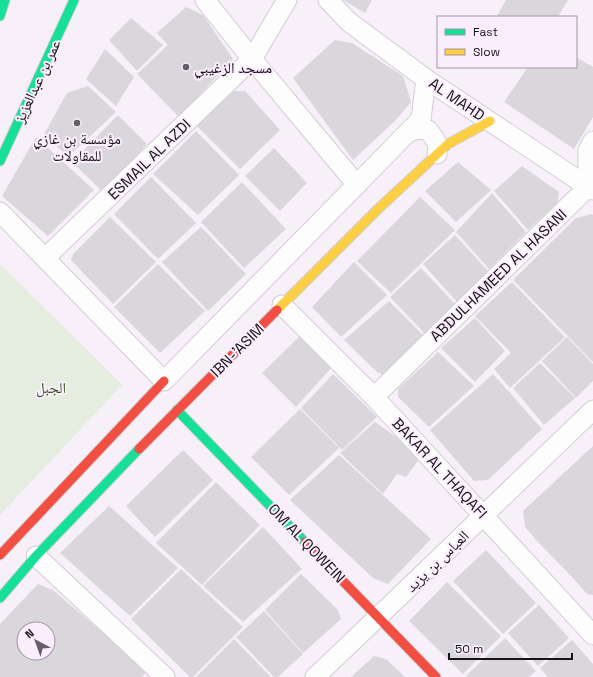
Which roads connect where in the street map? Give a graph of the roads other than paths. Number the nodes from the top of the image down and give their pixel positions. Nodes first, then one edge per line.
1 (5, 0) edge
2 (74, 0) edge
3 (205, 0) edge
4 (287, 0) edge
5 (328, 0) edge
6 (0, 16) edge
7 (252, 59) junction
8 (426, 79) junction
9 (490, 121) junction
10 (409, 132) junction
11 (593, 141) edge
12 (437, 154) junction
13 (0, 161) edge
14 (357, 185) junction
15 (590, 189) edge
16 (0, 212) edge
17 (45, 258) junction
18 (282, 304) junction
19 (164, 381) junction
20 (374, 397) junction
21 (177, 410) junction
22 (593, 410) edge
23 (483, 515) junction
24 (0, 555) edge
25 (36, 556) junction
26 (0, 598) edge
27 (378, 617) junction
28 (590, 626) edge
29 (165, 677) edge
30 (315, 677) edge
31 (436, 677) edge

1 - 6 street
2 - 13 street, عمر بن عبدالعزيز
3 - 7 street
4 - 7 street, ESMAIL AL AZDI
5 - 8 street, AL MAHD
7 - 14 street
7 - 17 street, ESMAIL AL AZDI
8 - 9 street, AL MAHD
8 - 10 street, IBN-'ASIM
9 - 12 street, IBN-'ASIM
9 - 15 street, AL MAHD
10 - 12 street
10 - 14 street, IBN-'ASIM
11 - 15 street
12 - 18 street, IBN-'ASIM
14 - 19 street, IBN-'ASIM
15 - 20 street, ABDULHAMEED AL HASANI
16 - 17 street
17 - 19 street
18 - 20 street, BAKAR AL THAQAFI
18 - 21 street, IBN-'ASIM
19 - 24 street, IBN-'ASIM
20 - 23 street, BAKAR AL THAQAFI
21 - 25 street, IBN-'ASIM
21 - 27 street, OM AL QOWEIN
22 - 23 street, العباس بن يزيد
23 - 27 street, العباس بن يزيد
23 - 28 street, BAKAR AL THAQAFI
25 - 26 street, IBN-'ASIM
25 - 29 street
27 - 30 street, العباس بن يزيد
27 - 31 street, OM AL QOWEIN

